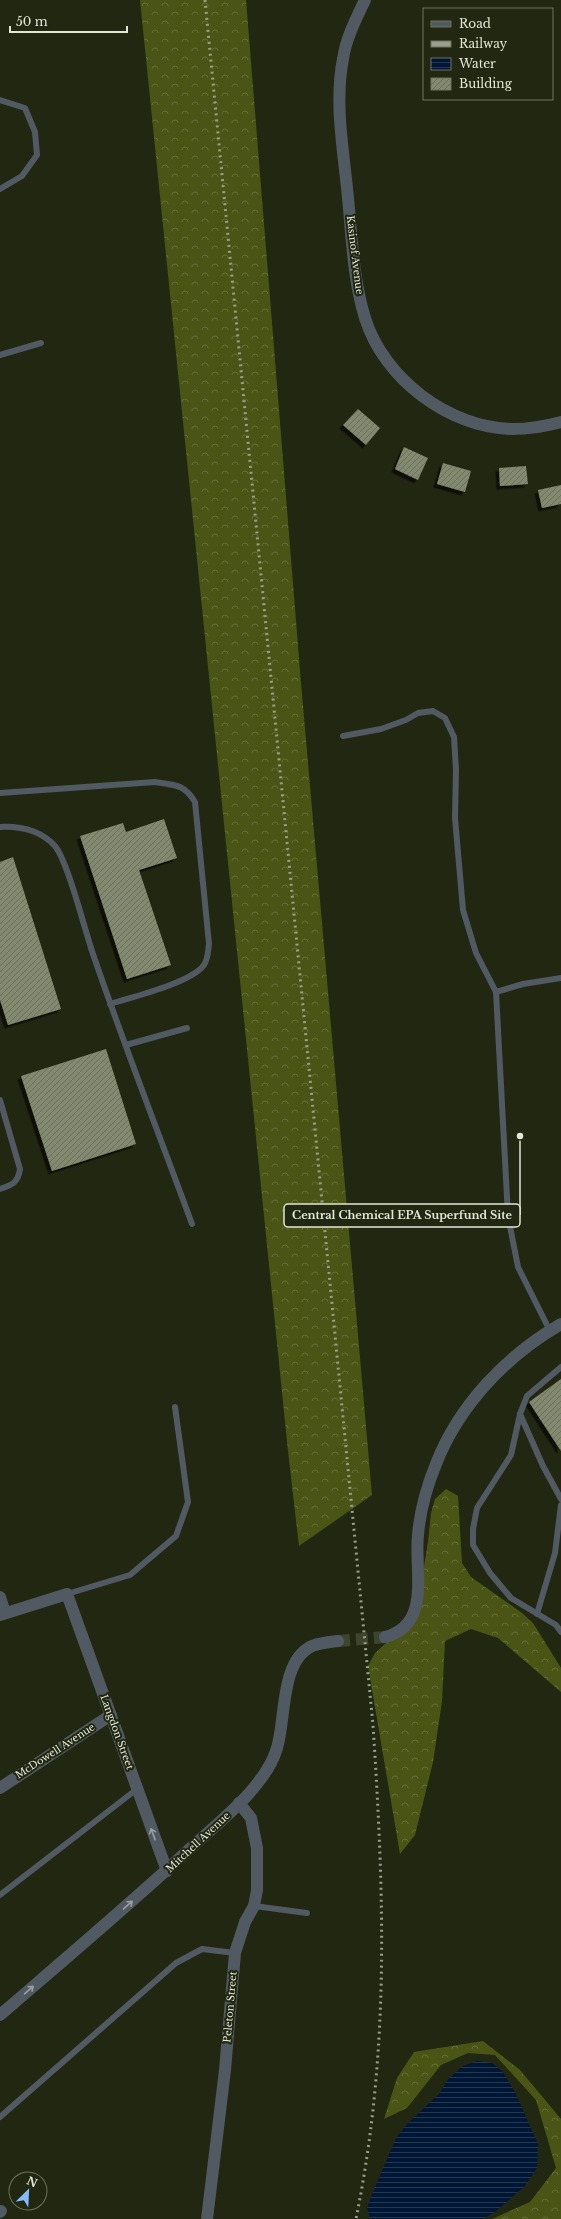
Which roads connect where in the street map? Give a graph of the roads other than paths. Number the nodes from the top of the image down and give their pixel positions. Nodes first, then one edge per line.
1 (365, 0) edge
2 (0, 100) edge
3 (0, 189) edge
4 (41, 343) dead end
5 (0, 355) edge
6 (561, 422) edge
7 (343, 736) dead end
8 (0, 794) edge
9 (0, 827) edge
10 (561, 978) edge
11 (496, 992) junction
12 (110, 1004) junction
13 (187, 1028) dead end
14 (126, 1045) junction
15 (0, 1100) edge
16 (0, 1189) edge
17 (192, 1224) dead end
18 (561, 1324) edge
19 (550, 1330) junction
20 (561, 1367) edge
21 (175, 1407) dead end
22 (520, 1414) junction
23 (561, 1499) edge
24 (561, 1505) edge
25 (68, 1594) junction
26 (0, 1597) edge
27 (3, 1614) edge
28 (537, 1614) junction
29 (561, 1632) edge
30 (385, 1636) tunnel mouth
31 (338, 1641) tunnel mouth
32 (111, 1715) junction
33 (0, 1788) edge
34 (137, 1789) junction
35 (240, 1803) junction
36 (166, 1871) junction
37 (0, 1896) edge
38 (254, 1906) junction
39 (307, 1913) dead end
40 (235, 1953) junction
41 (0, 2016) edge
42 (0, 2118) edge
43 (207, 2219) edge

1 - 6 street, Kasinof Avenue
2 - 3 lane
4 - 5 lane
7 - 11 lane
8 - 12 lane
9 - 12 lane
10 - 11 lane
11 - 19 lane
12 - 14 lane
13 - 14 lane
14 - 17 lane
15 - 16 lane
18 - 19 street
19 - 30 street
20 - 22 lane
21 - 25 lane
22 - 23 lane
22 - 28 lane
24 - 28 lane
25 - 27 street
25 - 32 street, Langdon Street
26 - 27 street
28 - 29 lane
31 - 35 street, Mitchell Avenue
32 - 33 street, McDowell Avenue
32 - 34 street, Langdon Street
36 -> 34 street, Langdon Street
34 - 37 lane
35 - 36 street, Mitchell Avenue
35 - 38 street, Peleton Street
41 -> 36 street, Mitchell Avenue
38 - 39 lane
38 - 40 street, Peleton Street
40 - 42 lane
40 - 43 street, Peleton Street

